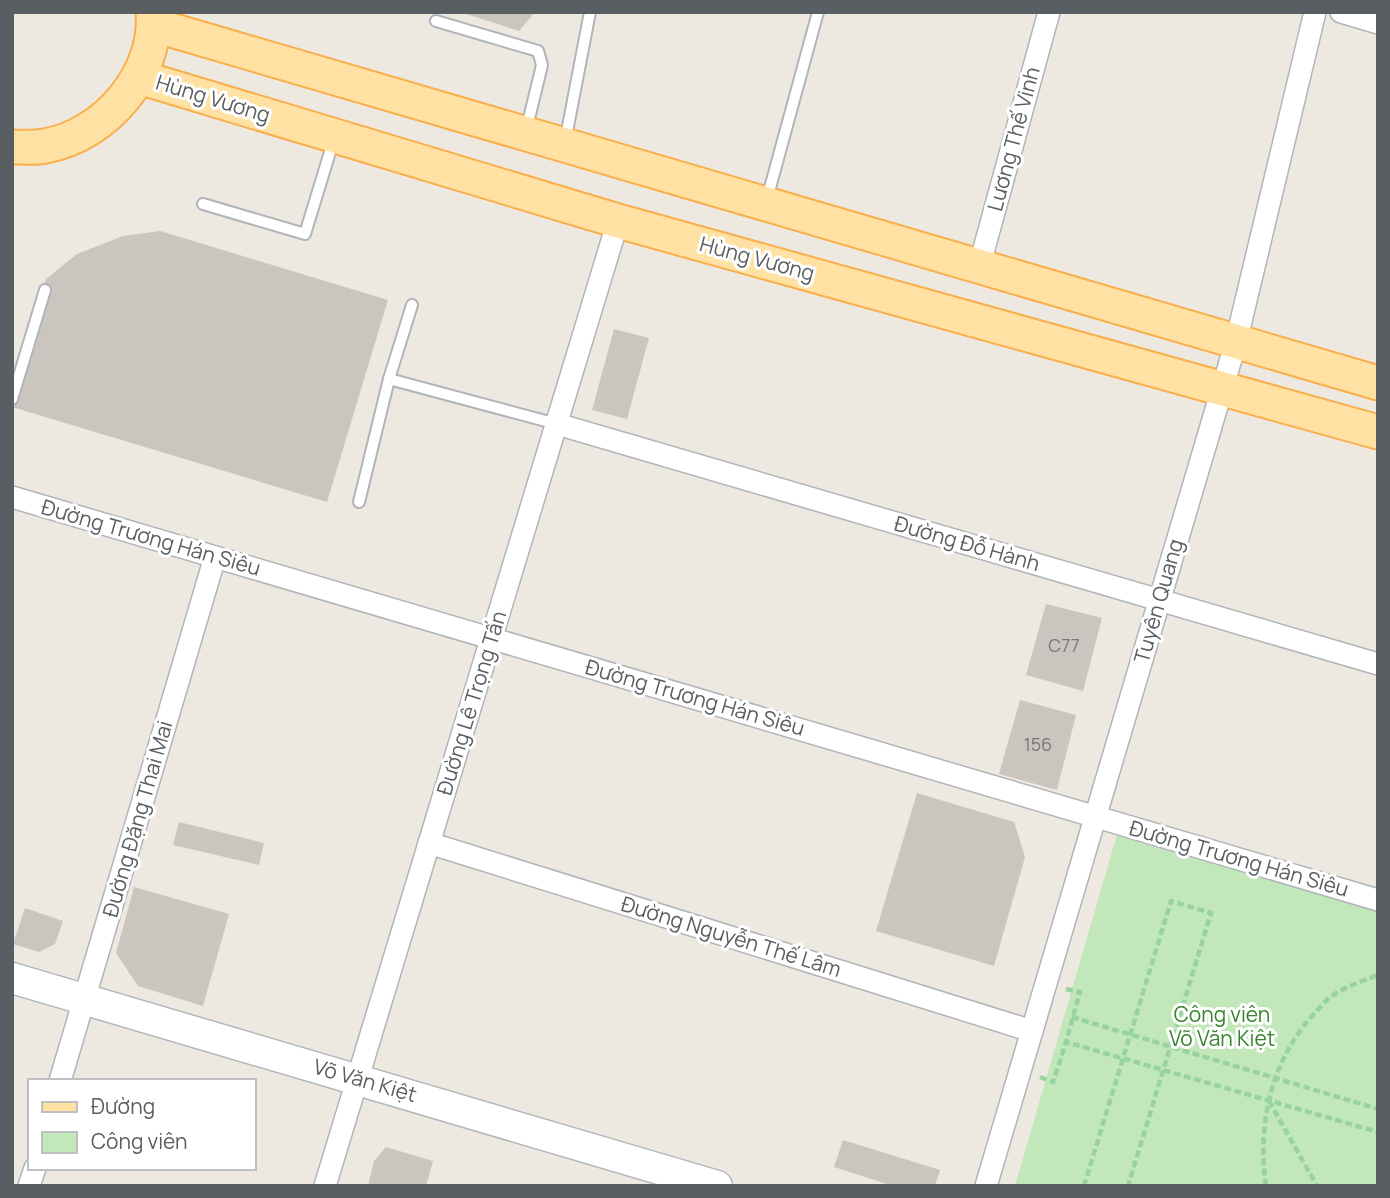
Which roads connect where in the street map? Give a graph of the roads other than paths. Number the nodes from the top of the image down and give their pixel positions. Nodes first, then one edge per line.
1 (590, 12) edge
2 (818, 12) edge
3 (1049, 12) edge
4 (1315, 12) edge
5 (1341, 12) edge
6 (154, 19) edge
7 (436, 21) dead end
8 (1378, 23) edge
9 (139, 77) junction
10 (525, 134) junction
11 (335, 136) junction
12 (564, 145) junction
13 (12, 147) edge
14 (203, 204) dead end
15 (766, 204) junction
16 (618, 221) junction
17 (979, 267) junction
18 (45, 290) dead end
19 (412, 305) dead end
20 (1236, 342) junction
21 (389, 379) junction
22 (1378, 383) edge
23 (1223, 387) junction
24 (12, 399) edge
25 (556, 424) junction
26 (1378, 432) edge
27 (12, 497) edge
28 (359, 502) dead end
29 (215, 557) junction
30 (1160, 601) junction
31 (491, 638) junction
32 (1378, 664) edge
33 (1096, 817) junction
34 (429, 843) junction
35 (1378, 900) edge
36 (12, 978) edge
37 (85, 999) junction
38 (1032, 1031) junction
39 (61, 1079) edge
40 (357, 1079) junction
41 (325, 1186) edge
42 (717, 1186) edge
43 (986, 1186) edge

1 - 12 lane
2 - 15 lane
3 - 17 street, Lương Thế Vinh
4 - 20 street, Tuyên Quang
5 - 8 street
6 - 9 main road
6 - 10 main road
7 - 10 lane
9 - 11 main road, Hùng Vương
9 - 13 main road
10 - 12 main road
11 - 14 lane
11 - 16 main road, Hùng Vương
12 - 15 main road
15 - 17 main road
16 - 23 main road, Hùng Vương
16 - 25 street, Đường Lê Trọng Tấn
17 - 20 main road
18 - 24 lane
19 - 21 lane
20 - 22 main road
20 - 23 street, Tuyên Quang
21 - 25 lane
21 - 28 lane
23 - 26 main road, Hùng Vương
23 - 30 street, Tuyên Quang
25 - 30 street, Đường Đỗ Hành
25 - 31 street, Đường Lê Trọng Tấn
27 - 29 street, Đường Trương Hán Siêu
29 - 31 street, Đường Trương Hán Siêu
29 - 37 street, Đường Đặng Thai Mai
30 - 32 street, Đường Đỗ Hành
30 - 33 street, Tuyên Quang
31 - 33 street, Đường Trương Hán Siêu
31 - 34 street, Đường Lê Trọng Tấn
33 - 35 street, Đường Trương Hán Siêu
33 - 38 street, Tuyên Quang
34 - 38 street, Đường Nguyễn Thế Lâm
34 - 40 street, Đường Lê Trọng Tấn
36 - 37 street, Võ Văn Kiệt
37 - 39 street, Đường Đặng Thai Mai
37 - 40 street, Võ Văn Kiệt
38 - 43 street, Tuyên Quang
40 - 41 street, Đường Lê Trọng Tấn
40 - 42 street, Võ Văn Kiệt

